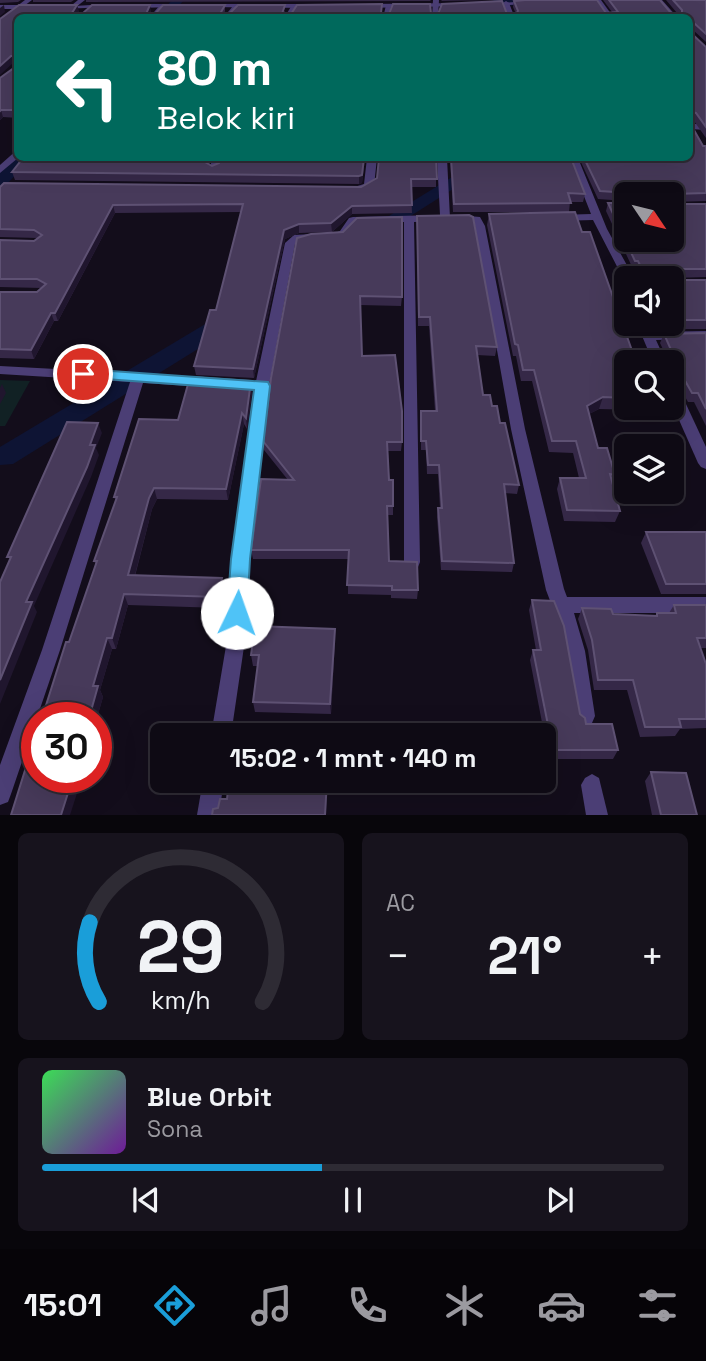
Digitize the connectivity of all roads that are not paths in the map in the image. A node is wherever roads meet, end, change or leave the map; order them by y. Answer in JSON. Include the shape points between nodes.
{"nodes":[{"id":1,"x":29,"y":0,"type":"edge"},
{"id":2,"x":82,"y":0,"type":"edge"},
{"id":3,"x":659,"y":0,"type":"edge"},
{"id":4,"x":545,"y":2,"type":"edge"},
{"id":5,"x":436,"y":3,"type":"edge"},
{"id":6,"x":502,"y":4,"type":"junction"},
{"id":7,"x":158,"y":5,"type":"edge"},
{"id":8,"x":74,"y":6,"type":"junction"},
{"id":9,"x":92,"y":6,"type":"junction"},
{"id":10,"x":116,"y":6,"type":"edge"},
{"id":11,"x":128,"y":6,"type":"edge"},
{"id":12,"x":235,"y":6,"type":"junction"},
{"id":13,"x":294,"y":6,"type":"junction"},
{"id":14,"x":320,"y":6,"type":"edge"},
{"id":15,"x":360,"y":6,"type":"edge"},
{"id":16,"x":388,"y":6,"type":"junction"},
{"id":17,"x":0,"y":7,"type":"edge"},
{"id":18,"x":20,"y":7,"type":"junction"},
{"id":19,"x":83,"y":14,"type":"edge"},
{"id":20,"x":229,"y":14,"type":"edge"},
{"id":21,"x":289,"y":14,"type":"edge"},
{"id":22,"x":387,"y":14,"type":"edge"},
{"id":23,"x":509,"y":14,"type":"edge"},
{"id":24,"x":671,"y":14,"type":"edge"},
{"id":25,"x":0,"y":22,"type":"edge"},
{"id":26,"x":693,"y":130,"type":"edge"},
{"id":27,"x":699,"y":139,"type":"edge"},
{"id":28,"x":14,"y":156,"type":"edge"},
{"id":29,"x":217,"y":161,"type":"edge"},
{"id":30,"x":372,"y":161,"type":"edge"},
{"id":31,"x":442,"y":161,"type":"edge"},
{"id":32,"x":575,"y":161,"type":"edge"},
{"id":33,"x":214,"y":169,"type":"edge"},
{"id":34,"x":0,"y":170,"type":"edge"},
{"id":35,"x":338,"y":190,"type":"edge"},
{"id":36,"x":598,"y":217,"type":"junction"},
{"id":37,"x":445,"y":218,"type":"junction"},
{"id":38,"x":544,"y":218,"type":"edge"},
{"id":39,"x":409,"y":220,"type":"junction"},
{"id":40,"x":622,"y":266,"type":"edge"},
{"id":41,"x":684,"y":333,"type":"edge"},
{"id":42,"x":706,"y":335,"type":"edge"},
{"id":43,"x":0,"y":369,"type":"edge"},
{"id":44,"x":138,"y":377,"type":"junction"},
{"id":45,"x":221,"y":383,"type":"edge"},
{"id":46,"x":684,"y":415,"type":"edge"},
{"id":47,"x":706,"y":463,"type":"edge"},
{"id":48,"x":412,"y":562,"type":"edge"},
{"id":49,"x":563,"y":604,"type":"junction"},
{"id":50,"x":706,"y":605,"type":"edge"},
{"id":51,"x":585,"y":716,"type":"edge"},
{"id":52,"x":223,"y":723,"type":"edge"},
{"id":53,"x":592,"y":785,"type":"dead end"},
{"id":54,"x":212,"y":793,"type":"edge"},
{"id":55,"x":0,"y":794,"type":"edge"},
{"id":56,"x":208,"y":815,"type":"edge"},
{"id":57,"x":597,"y":815,"type":"edge"}],
"edges":[{"from":1,"to":18,"type":"street"},
{"from":2,"to":8,"type":"street"},
{"from":3,"to":24,"type":"street"},
{"from":4,"to":6,"type":"street"},
{"from":5,"to":6,"type":"street"},
{"from":5,"to":16,"type":"street"},
{"from":6,"to":23,"type":"street"},
{"from":7,"to":11,"type":"street"},
{"from":7,"to":12,"type":"street"},
{"from":8,"to":9,"type":"street"},
{"from":8,"to":18,"type":"street"},
{"from":9,"to":10,"type":"street"},
{"from":9,"to":19,"type":"street"},
{"from":12,"to":13,"type":"street"},
{"from":12,"to":20,"type":"street"},
{"from":13,"to":14,"type":"street"},
{"from":13,"to":21,"type":"street"},
{"from":15,"to":16,"type":"street"},
{"from":16,"to":22,"type":"street"},
{"from":17,"to":18,"type":"street"},
{"from":18,"to":25,"type":"street"},
{"from":26,"to":27,"type":"street"},
{"from":28,"to":34,"type":"street"},
{"from":29,"to":33,"type":"street"},
{"from":30,"to":35,"type":"street","via":[[368,188]]},
{"from":31,"to":37,"type":"street"},
{"from":32,"to":36,"type":"street","via":[[599,205]]},
{"from":36,"to":38,"type":"street"},
{"from":36,"to":40,"type":"street"},
{"from":37,"to":39,"type":"street"},
{"from":37,"to":49,"type":"street","via":[[483,219],[480,226],[518,429],[555,590]]},
{"from":39,"to":48,"type":"street"},
{"from":39,"to":52,"type":"street","via":[[353,220],[339,235],[293,240],[255,385],[236,640]]},
{"from":41,"to":42,"type":"street"},
{"from":43,"to":44,"type":"street"},
{"from":44,"to":45,"type":"street"},
{"from":44,"to":55,"type":"street"},
{"from":46,"to":47,"type":"street"},
{"from":49,"to":50,"type":"street"},
{"from":49,"to":51,"type":"street"},
{"from":53,"to":57,"type":"street"},
{"from":54,"to":56,"type":"street"}]}
